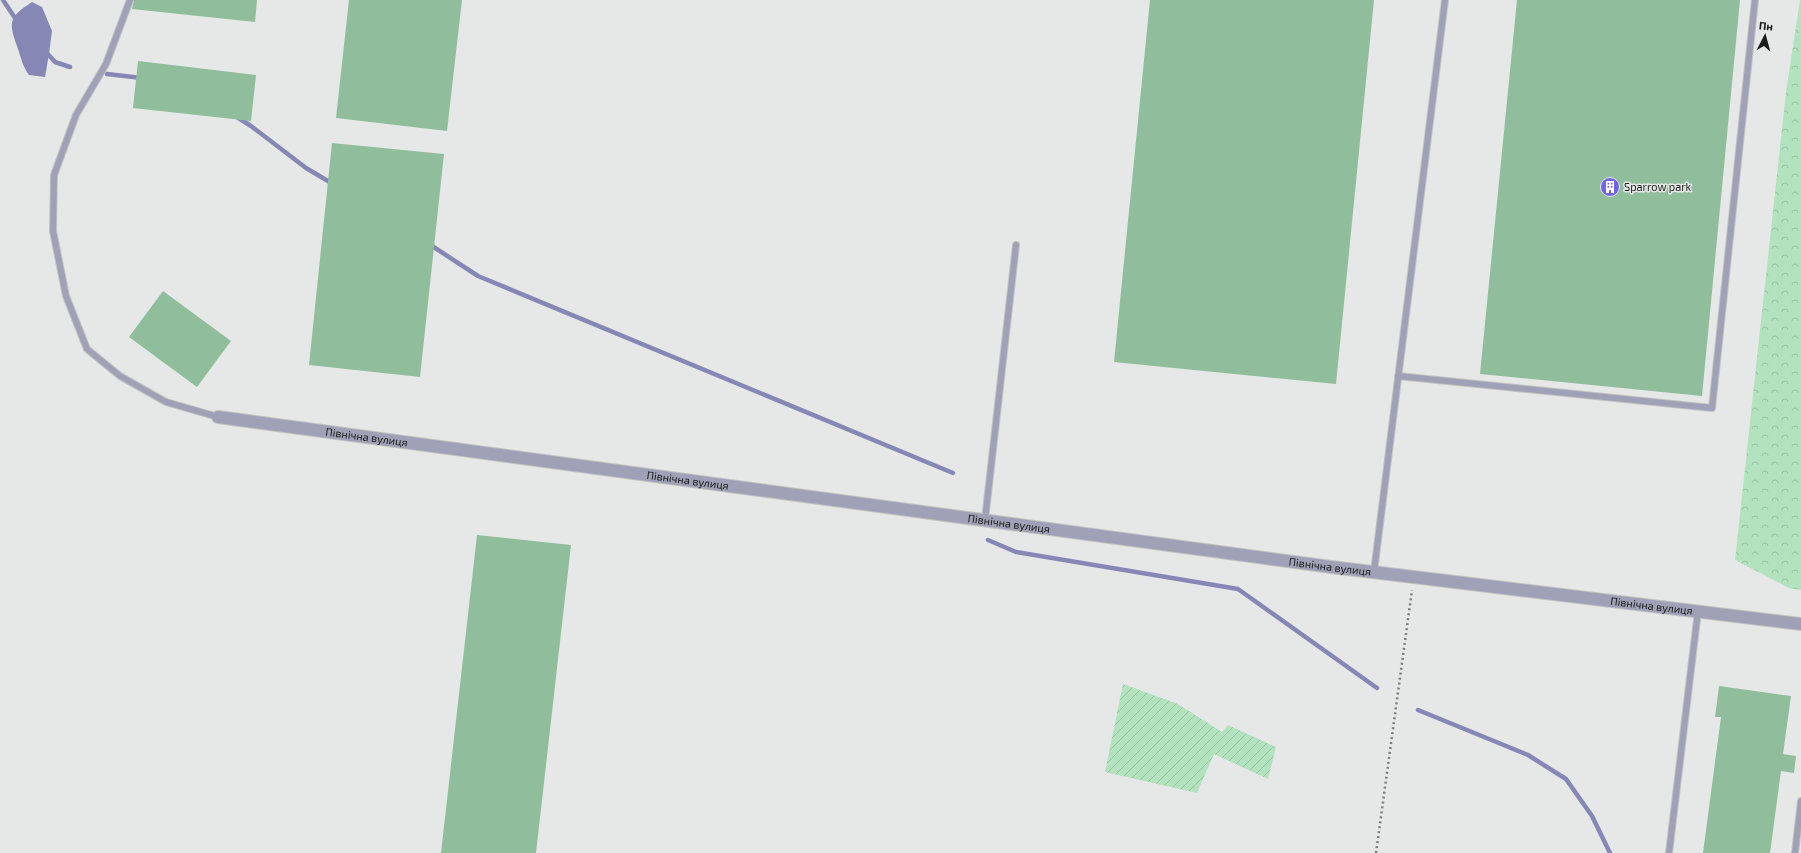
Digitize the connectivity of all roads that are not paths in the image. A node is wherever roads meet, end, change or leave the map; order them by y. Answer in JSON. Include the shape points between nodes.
{"nodes":[{"id":1,"x":130,"y":0,"type":"edge"},
{"id":2,"x":1445,"y":0,"type":"edge"},
{"id":3,"x":1755,"y":0,"type":"edge"},
{"id":4,"x":1016,"y":245,"type":"dead end"},
{"id":5,"x":1398,"y":376,"type":"junction"},
{"id":6,"x":218,"y":417,"type":"joint"},
{"id":7,"x":985,"y":520,"type":"junction"},
{"id":8,"x":1374,"y":572,"type":"junction"},
{"id":9,"x":1698,"y":611,"type":"junction"},
{"id":10,"x":1801,"y":624,"type":"edge"},
{"id":11,"x":1801,"y":801,"type":"edge"},
{"id":12,"x":1669,"y":853,"type":"edge"},
{"id":13,"x":1795,"y":853,"type":"edge"}],
"edges":[{"from":1,"to":6,"type":"lane","via":[[106,64],[76,115],[54,175],[53,231],[66,296],[87,349],[120,376],[166,402]]},
{"from":2,"to":5,"type":"lane"},
{"from":3,"to":5,"type":"lane","via":[[1712,408]]},
{"from":4,"to":7,"type":"lane"},
{"from":5,"to":8,"type":"lane"},
{"from":6,"to":7,"type":"street","name":"Північна вулиця"},
{"from":7,"to":8,"type":"street","name":"Північна вулиця"},
{"from":8,"to":9,"type":"street","name":"Північна вулиця"},
{"from":9,"to":10,"type":"street","name":"Північна вулиця"},
{"from":9,"to":12,"type":"lane"},
{"from":11,"to":13,"type":"lane"}]}
